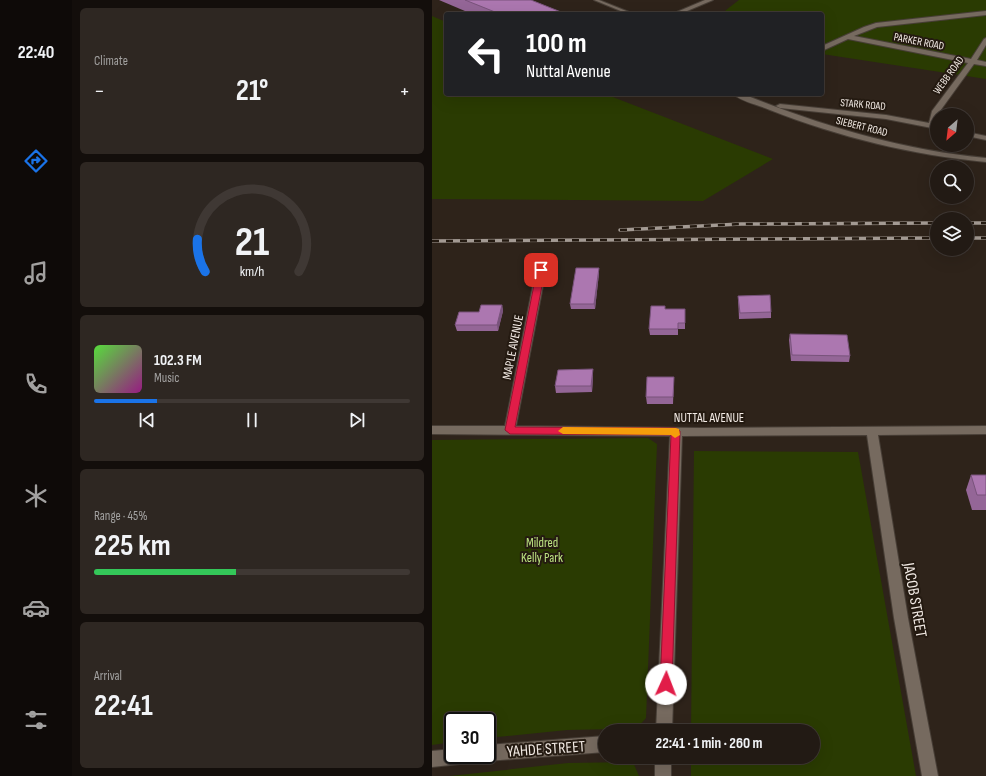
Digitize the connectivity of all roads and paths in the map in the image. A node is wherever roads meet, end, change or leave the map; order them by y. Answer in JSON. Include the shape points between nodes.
{"nodes":[{"id":1,"x":596,"y":0,"type":"edge"},
{"id":2,"x":710,"y":0,"type":"edge"},
{"id":3,"x":627,"y":12,"type":"edge"},
{"id":4,"x":679,"y":12,"type":"edge"},
{"id":5,"x":986,"y":13,"type":"edge"},
{"id":6,"x":848,"y":37,"type":"junction"},
{"id":7,"x":986,"y":40,"type":"edge"},
{"id":8,"x":824,"y":48,"type":"edge"},
{"id":9,"x":972,"y":62,"type":"junction"},
{"id":10,"x":986,"y":64,"type":"edge"},
{"id":11,"x":742,"y":96,"type":"edge"},
{"id":12,"x":763,"y":104,"type":"junction"},
{"id":13,"x":938,"y":108,"type":"edge"},
{"id":14,"x":930,"y":125,"type":"edge"},
{"id":15,"x":974,"y":135,"type":"edge"},
{"id":16,"x":986,"y":138,"type":"edge"},
{"id":17,"x":986,"y":160,"type":"edge"},
{"id":18,"x":541,"y":270,"type":"dead end"},
{"id":19,"x":432,"y":430,"type":"edge"},
{"id":20,"x":510,"y":430,"type":"junction"},
{"id":21,"x":872,"y":430,"type":"junction"},
{"id":22,"x":986,"y":430,"type":"edge"},
{"id":23,"x":676,"y":431,"type":"junction"},
{"id":24,"x":664,"y":724,"type":"edge"},
{"id":25,"x":598,"y":745,"type":"edge"},
{"id":26,"x":496,"y":752,"type":"edge"},
{"id":27,"x":444,"y":758,"type":"edge"},
{"id":28,"x":432,"y":759,"type":"edge"},
{"id":29,"x":663,"y":764,"type":"edge"},
{"id":30,"x":662,"y":776,"type":"edge"},
{"id":31,"x":930,"y":776,"type":"edge"}],
"edges":[{"from":1,"to":3,"type":"lane"},
{"from":2,"to":4,"type":"street"},
{"from":5,"to":6,"type":"street","via":[[876,25]]},
{"from":6,"to":8,"type":"street"},
{"from":6,"to":9,"type":"street","name":"PARKER ROAD"},
{"from":7,"to":9,"type":"street","name":"WEBB ROAD"},
{"from":9,"to":10,"type":"street","name":"PARKER ROAD"},
{"from":9,"to":13,"type":"street","name":"WEBB ROAD"},
{"from":11,"to":12,"type":"street","name":"SIEBERT ROAD"},
{"from":12,"to":14,"type":"street","name":"STARK ROAD","via":[[886,117]]},
{"from":12,"to":17,"type":"street","name":"SIEBERT ROAD","via":[[862,138],[901,147]]},
{"from":15,"to":16,"type":"street"},
{"from":18,"to":20,"type":"street","name":"MAPLE AVENUE"},
{"from":19,"to":20,"type":"street","name":"NUTTAL AVENUE"},
{"from":20,"to":23,"type":"street","name":"NUTTAL AVENUE"},
{"from":21,"to":22,"type":"street","name":"NUTTAL AVENUE"},
{"from":21,"to":23,"type":"street","name":"NUTTAL AVENUE"},
{"from":21,"to":31,"type":"street","name":"JACOB STREET","via":[[901,618]]},
{"from":23,"to":24,"type":"street"},
{"from":25,"to":26,"type":"street","name":"YAHDE STREET"},
{"from":27,"to":28,"type":"street"},
{"from":29,"to":30,"type":"street"}]}
